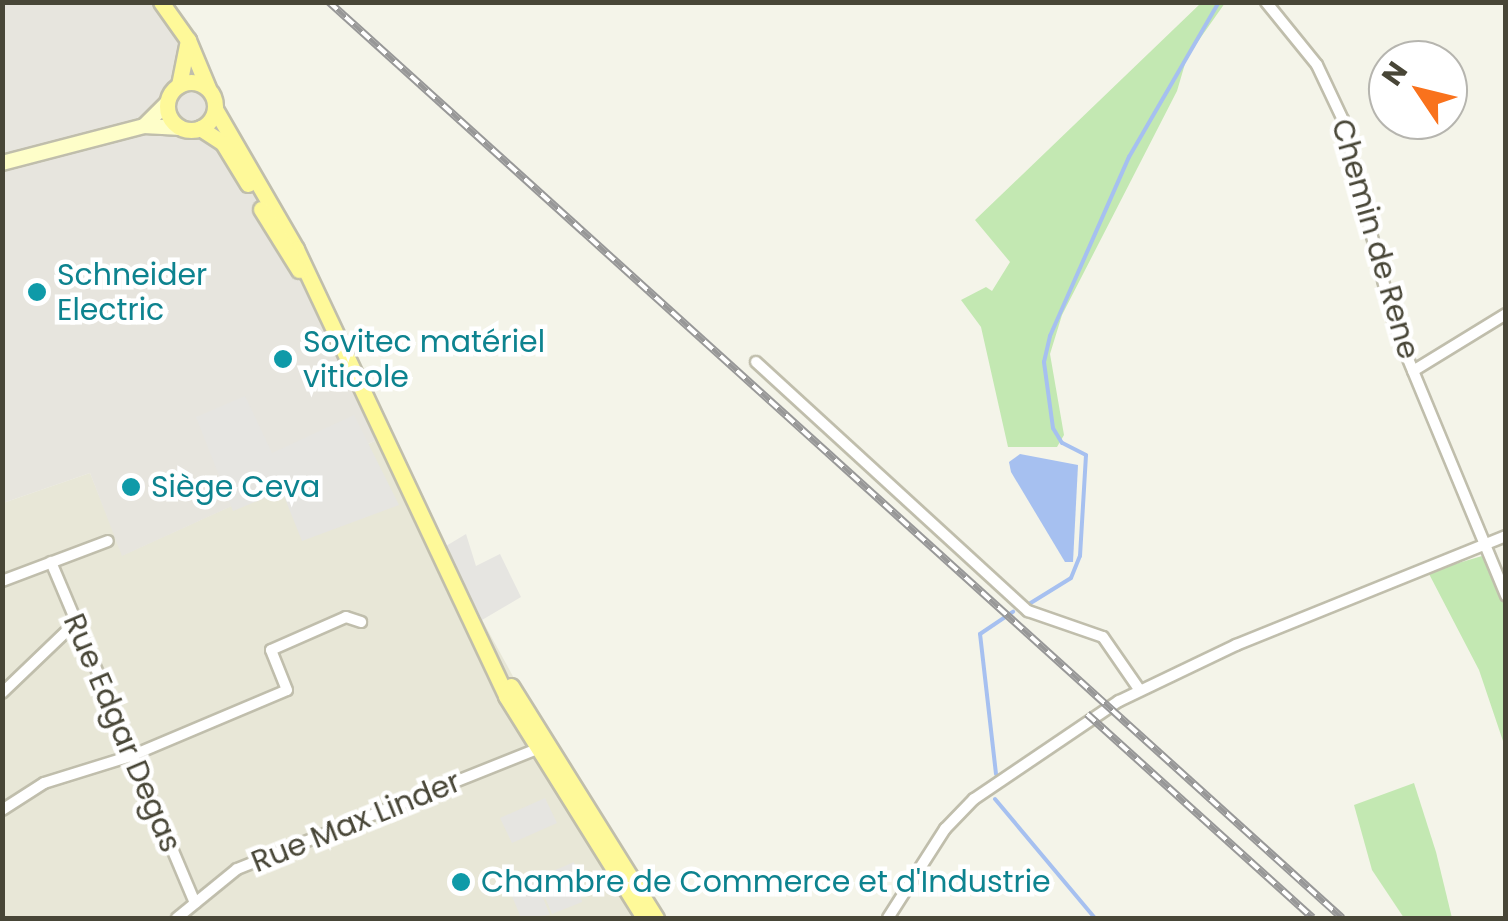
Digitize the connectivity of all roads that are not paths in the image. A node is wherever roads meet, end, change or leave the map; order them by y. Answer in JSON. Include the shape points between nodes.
{"nodes":[{"id":1,"x":162,"y":2,"type":"edge"},
{"id":2,"x":1266,"y":2,"type":"edge"},
{"id":3,"x":188,"y":40,"type":"junction"},
{"id":4,"x":179,"y":84,"type":"junction"},
{"id":5,"x":208,"y":88,"type":"junction"},
{"id":6,"x":167,"y":103,"type":"junction"},
{"id":7,"x":216,"y":109,"type":"junction"},
{"id":8,"x":144,"y":126,"type":"junction"},
{"id":9,"x":181,"y":128,"type":"junction"},
{"id":10,"x":200,"y":128,"type":"junction"},
{"id":11,"x":2,"y":163,"type":"edge"},
{"id":12,"x":308,"y":281,"type":"junction"},
{"id":13,"x":1506,"y":314,"type":"edge"},
{"id":14,"x":756,"y":362,"type":"dead end"},
{"id":15,"x":1413,"y":371,"type":"junction"},
{"id":16,"x":1506,"y":536,"type":"edge"},
{"id":17,"x":108,"y":541,"type":"dead end"},
{"id":18,"x":1483,"y":544,"type":"junction"},
{"id":19,"x":52,"y":562,"type":"junction"},
{"id":20,"x":2,"y":581,"type":"edge"},
{"id":21,"x":1506,"y":596,"type":"edge"},
{"id":22,"x":75,"y":622,"type":"junction"},
{"id":23,"x":360,"y":622,"type":"dead end"},
{"id":24,"x":1138,"y":689,"type":"junction"},
{"id":25,"x":2,"y":693,"type":"edge"},
{"id":26,"x":541,"y":748,"type":"junction"},
{"id":27,"x":132,"y":756,"type":"junction"},
{"id":28,"x":2,"y":810,"type":"edge"},
{"id":29,"x":195,"y":902,"type":"junction"},
{"id":30,"x":177,"y":918,"type":"edge"},
{"id":31,"x":644,"y":918,"type":"edge"},
{"id":32,"x":656,"y":918,"type":"edge"},
{"id":33,"x":888,"y":918,"type":"edge"}],
"edges":[{"from":1,"to":3,"type":"main road"},
{"from":2,"to":15,"type":"street","name":"Chemin de Rene","via":[[1317,64],[1343,120],[1370,245]]},
{"from":3,"to":4,"type":"main road"},
{"from":3,"to":5,"type":"main road"},
{"from":4,"to":5,"type":"main road"},
{"from":4,"to":6,"type":"main road"},
{"from":5,"to":7,"type":"main road"},
{"from":6,"to":8,"type":"main road"},
{"from":6,"to":9,"type":"main road"},
{"from":7,"to":10,"type":"main road"},
{"from":7,"to":12,"type":"main road"},
{"from":8,"to":9,"type":"main road"},
{"from":8,"to":11,"type":"main road"},
{"from":9,"to":10,"type":"main road"},
{"from":10,"to":12,"type":"main road","via":[[223,142]]},
{"from":12,"to":26,"type":"main road","via":[[484,645]]},
{"from":13,"to":15,"type":"street"},
{"from":14,"to":24,"type":"street","via":[[1028,611],[1103,637]]},
{"from":15,"to":18,"type":"street","name":"Chemin de Rene"},
{"from":16,"to":18,"type":"street"},
{"from":17,"to":19,"type":"street"},
{"from":18,"to":21,"type":"street","name":"Chemin de Rene"},
{"from":18,"to":24,"type":"street"},
{"from":19,"to":20,"type":"street"},
{"from":19,"to":22,"type":"street","name":"Rue Edgar Degas"},
{"from":22,"to":25,"type":"street"},
{"from":22,"to":27,"type":"street","name":"Rue Edgar Degas"},
{"from":23,"to":27,"type":"street","via":[[346,617],[270,650],[287,690]]},
{"from":24,"to":33,"type":"street","via":[[974,800],[945,829]]},
{"from":26,"to":29,"type":"street","name":"Rue Max Linder","via":[[237,869]]},
{"from":26,"to":31,"type":"main road"},
{"from":26,"to":32,"type":"main road"},
{"from":27,"to":28,"type":"street","via":[[44,783]]},
{"from":27,"to":29,"type":"street","name":"Rue Edgar Degas"},
{"from":29,"to":30,"type":"street","name":"Rue Max Linder"}]}
